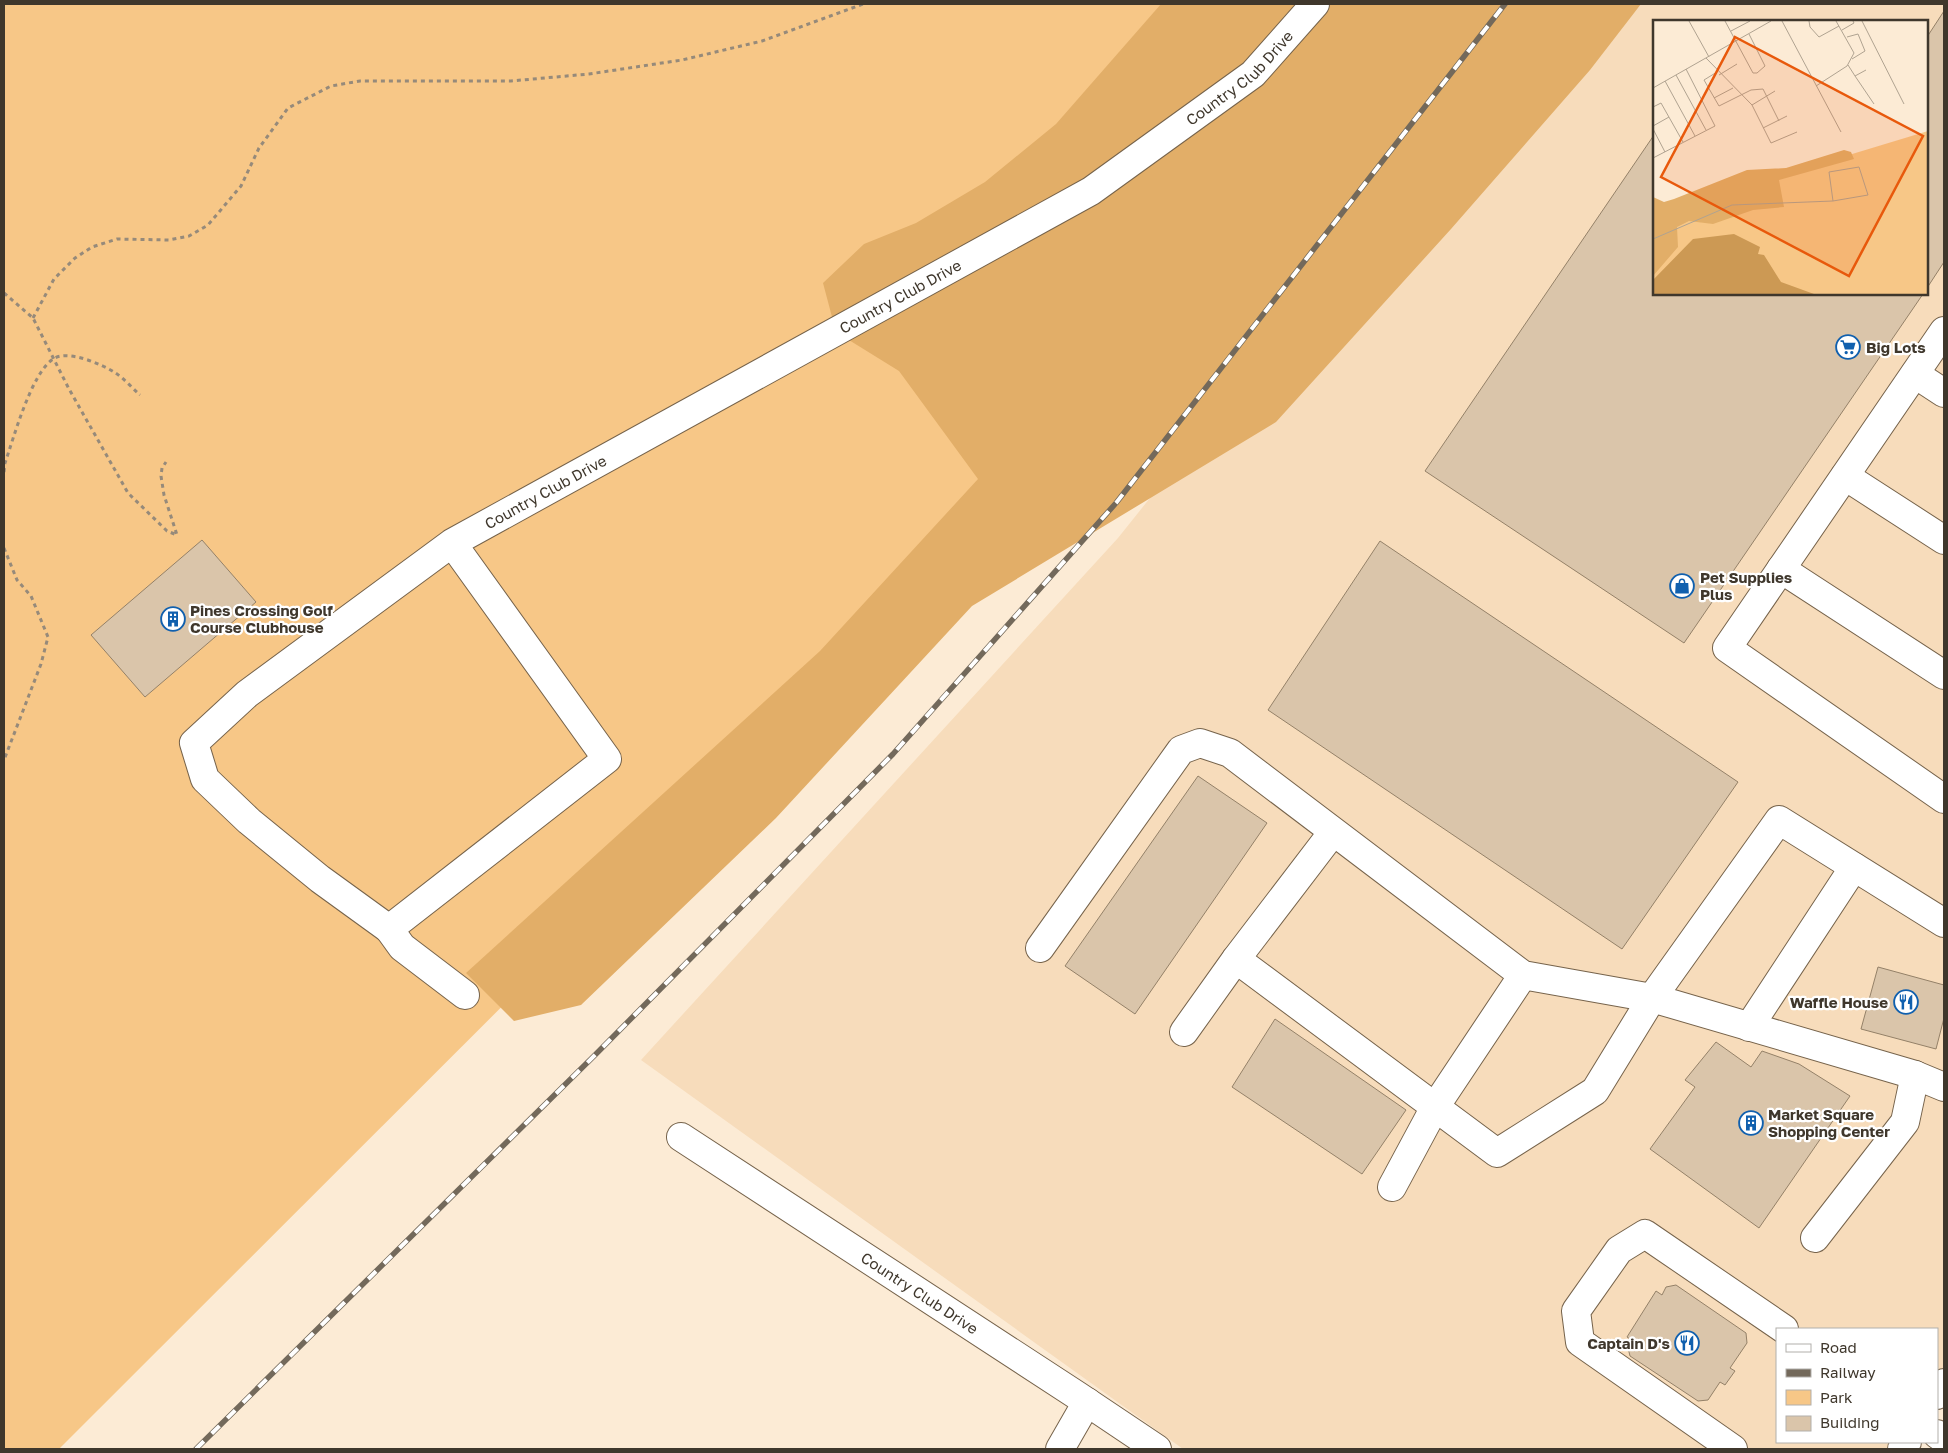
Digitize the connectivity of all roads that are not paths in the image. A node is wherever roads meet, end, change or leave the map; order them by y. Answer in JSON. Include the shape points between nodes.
{"nodes":[{"id":1,"x":1315,"y":4,"type":"edge"},
{"id":2,"x":1944,"y":331,"type":"edge"},
{"id":3,"x":1915,"y":374,"type":"junction"},
{"id":4,"x":1944,"y":393,"type":"edge"},
{"id":5,"x":1845,"y":476,"type":"junction"},
{"id":6,"x":1944,"y":540,"type":"edge"},
{"id":7,"x":452,"y":543,"type":"junction"},
{"id":8,"x":1782,"y":569,"type":"junction"},
{"id":9,"x":1944,"y":675,"type":"edge"},
{"id":10,"x":1944,"y":799,"type":"edge"},
{"id":11,"x":1334,"y":832,"type":"junction"},
{"id":12,"x":1854,"y":866,"type":"junction"},
{"id":13,"x":1944,"y":923,"type":"edge"},
{"id":14,"x":389,"y":929,"type":"junction"},
{"id":15,"x":1040,"y":948,"type":"dead end"},
{"id":16,"x":1236,"y":959,"type":"junction"},
{"id":17,"x":1523,"y":975,"type":"junction"},
{"id":18,"x":465,"y":995,"type":"dead end"},
{"id":19,"x":1652,"y":998,"type":"junction"},
{"id":20,"x":1749,"y":1027,"type":"junction"},
{"id":21,"x":1184,"y":1032,"type":"dead end"},
{"id":22,"x":1915,"y":1075,"type":"junction"},
{"id":23,"x":1943,"y":1085,"type":"edge"},
{"id":24,"x":1435,"y":1107,"type":"junction"},
{"id":25,"x":681,"y":1137,"type":"dead end"},
{"id":26,"x":1392,"y":1187,"type":"dead end"},
{"id":27,"x":1815,"y":1238,"type":"dead end"},
{"id":28,"x":1783,"y":1328,"type":"edge"},
{"id":29,"x":1087,"y":1402,"type":"junction"},
{"id":30,"x":1060,"y":1449,"type":"edge"},
{"id":31,"x":1156,"y":1449,"type":"edge"},
{"id":32,"x":1733,"y":1449,"type":"edge"}],
"edges":[{"from":1,"to":7,"type":"street","name":"Country Club Drive","via":[[1253,74],[1092,191]]},
{"from":2,"to":3,"type":"street"},
{"from":3,"to":4,"type":"street"},
{"from":3,"to":5,"type":"street"},
{"from":5,"to":6,"type":"street"},
{"from":5,"to":8,"type":"street"},
{"from":7,"to":14,"type":"street","via":[[607,759]]},
{"from":7,"to":14,"type":"street","name":"Country Club Drive","via":[[247,694],[194,743],[205,779],[249,821],[320,879]]},
{"from":8,"to":9,"type":"street"},
{"from":8,"to":10,"type":"street","via":[[1727,648]]},
{"from":11,"to":15,"type":"street","via":[[1230,753],[1200,743],[1181,750]]},
{"from":11,"to":16,"type":"street"},
{"from":11,"to":17,"type":"street"},
{"from":12,"to":13,"type":"street"},
{"from":12,"to":19,"type":"street","via":[[1780,820]]},
{"from":12,"to":20,"type":"street"},
{"from":14,"to":18,"type":"street","via":[[402,947]]},
{"from":16,"to":21,"type":"street"},
{"from":16,"to":24,"type":"street"},
{"from":17,"to":19,"type":"street"},
{"from":17,"to":24,"type":"street"},
{"from":19,"to":20,"type":"street"},
{"from":19,"to":24,"type":"street","via":[[1595,1091],[1497,1153]]},
{"from":20,"to":22,"type":"street"},
{"from":22,"to":23,"type":"street"},
{"from":22,"to":27,"type":"street","via":[[1906,1122]]},
{"from":24,"to":26,"type":"street"},
{"from":25,"to":29,"type":"street","name":"Country Club Drive"},
{"from":28,"to":32,"type":"street","via":[[1645,1234],[1618,1250],[1576,1312],[1580,1342]]},
{"from":29,"to":30,"type":"street"},
{"from":29,"to":31,"type":"street","name":"Country Club Drive"}]}
